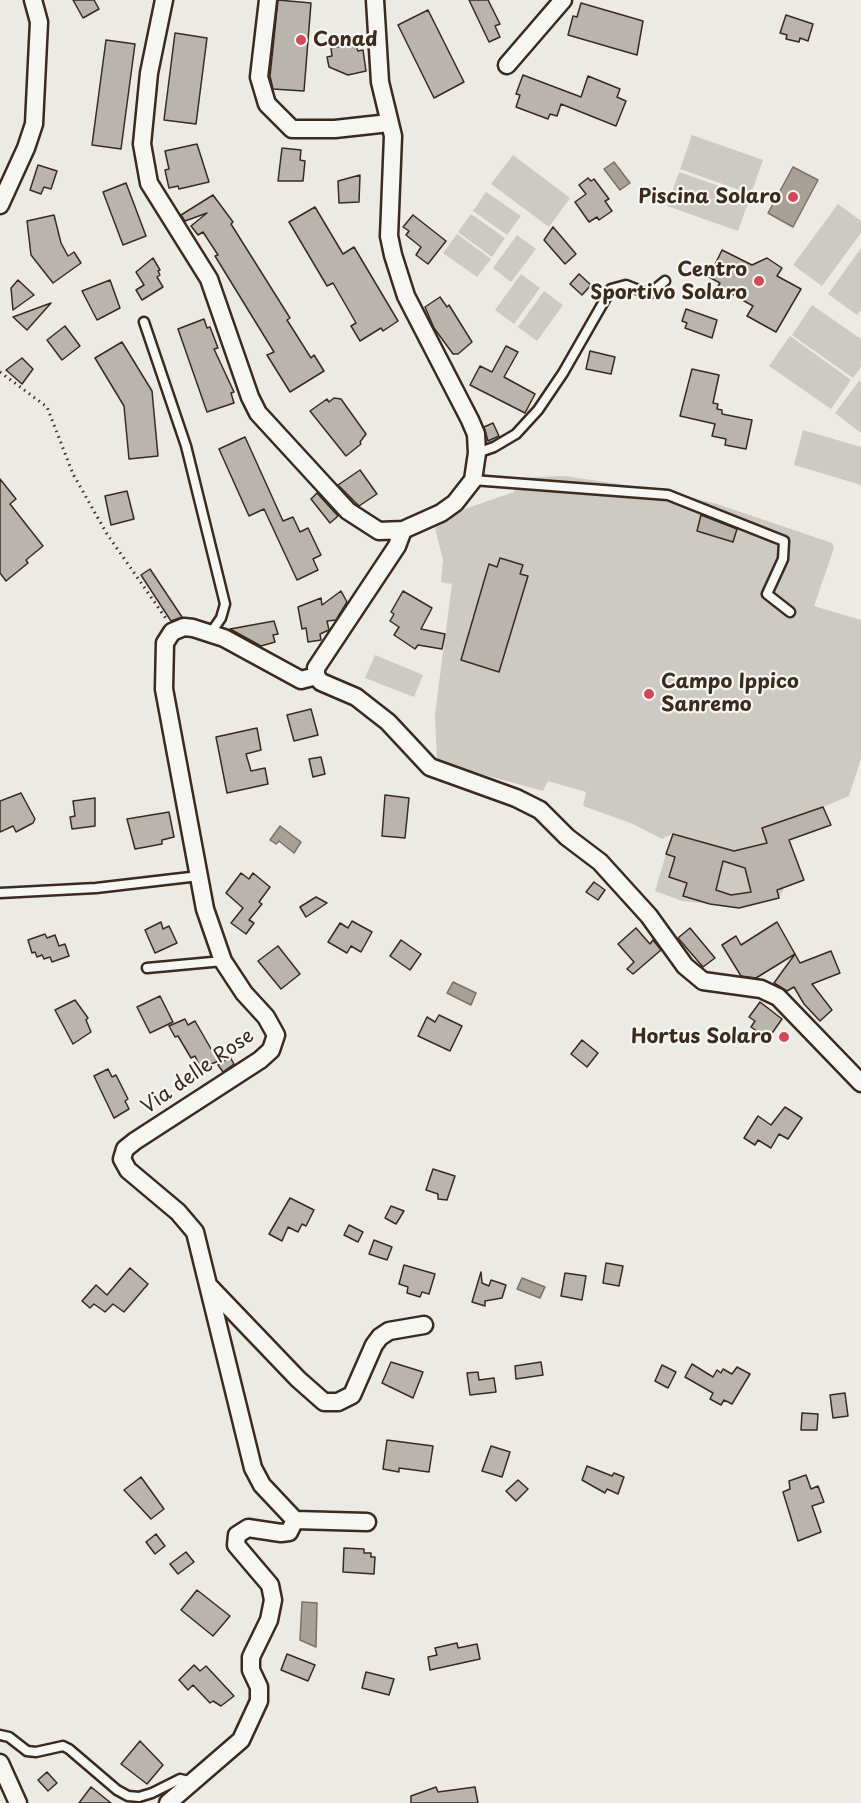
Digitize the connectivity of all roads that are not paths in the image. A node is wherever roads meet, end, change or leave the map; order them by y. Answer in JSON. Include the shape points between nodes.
{"nodes":[{"id":1,"x":33,"y":0,"type":"edge"},
{"id":2,"x":164,"y":0,"type":"edge"},
{"id":3,"x":267,"y":0,"type":"edge"},
{"id":4,"x":375,"y":0,"type":"edge"},
{"id":5,"x":563,"y":0,"type":"edge"},
{"id":6,"x":507,"y":65,"type":"dead end"},
{"id":7,"x":389,"y":123,"type":"junction"},
{"id":8,"x":0,"y":205,"type":"edge"},
{"id":9,"x":665,"y":281,"type":"dead end"},
{"id":10,"x":144,"y":322,"type":"dead end"},
{"id":11,"x":477,"y":453,"type":"junction"},
{"id":12,"x":473,"y":480,"type":"junction"},
{"id":13,"x":403,"y":530,"type":"junction"},
{"id":14,"x":790,"y":612,"type":"dead end"},
{"id":15,"x":210,"y":634,"type":"junction"},
{"id":16,"x":316,"y":676,"type":"junction"},
{"id":17,"x":199,"y":876,"type":"junction"},
{"id":18,"x":0,"y":893,"type":"edge"},
{"id":19,"x":223,"y":962,"type":"junction"},
{"id":20,"x":147,"y":968,"type":"dead end"},
{"id":21,"x":861,"y":1083,"type":"edge"},
{"id":22,"x":206,"y":1284,"type":"junction"},
{"id":23,"x":424,"y":1325,"type":"dead end"},
{"id":24,"x":295,"y":1520,"type":"junction"},
{"id":25,"x":367,"y":1522,"type":"dead end"},
{"id":26,"x":0,"y":1736,"type":"edge"},
{"id":27,"x":0,"y":1763,"type":"edge"},
{"id":28,"x":194,"y":1782,"type":"junction"},
{"id":29,"x":18,"y":1803,"type":"edge"},
{"id":30,"x":168,"y":1803,"type":"edge"}],
"edges":[{"from":1,"to":8,"type":"street","via":[[39,22],[33,124]]},
{"from":2,"to":13,"type":"street","via":[[149,73],[142,144],[143,163],[155,196],[209,279],[258,413],[359,520],[379,531]]},
{"from":3,"to":7,"type":"street","via":[[259,77],[267,104],[292,129]]},
{"from":4,"to":7,"type":"street","via":[[380,82]]},
{"from":5,"to":6,"type":"street"},
{"from":7,"to":11,"type":"street","via":[[393,136],[389,236],[393,255],[406,296],[473,427]]},
{"from":9,"to":11,"type":"lane","via":[[649,294],[626,285],[611,289],[538,410],[516,434]]},
{"from":10,"to":15,"type":"lane","via":[[186,446],[225,604]]},
{"from":11,"to":12,"type":"street"},
{"from":12,"to":13,"type":"street","via":[[455,503]]},
{"from":12,"to":14,"type":"lane","via":[[668,495],[784,541],[783,560],[767,594]]},
{"from":13,"to":16,"type":"street","via":[[397,546],[321,659]]},
{"from":15,"to":16,"type":"street","via":[[301,680]]},
{"from":15,"to":17,"type":"street","name":"Via delle Rose","via":[[184,627],[172,632],[165,643],[164,689]]},
{"from":16,"to":21,"type":"street","via":[[388,722],[430,768],[540,810],[600,862],[649,916],[685,966],[703,981],[761,989],[778,997]]},
{"from":17,"to":18,"type":"lane","via":[[96,888]]},
{"from":17,"to":19,"type":"street","name":"Via delle Rose","via":[[205,909]]},
{"from":19,"to":20,"type":"lane"},
{"from":19,"to":22,"type":"street","name":"Via delle Rose","via":[[273,1027],[276,1035],[271,1050],[130,1145],[122,1159],[128,1170],[178,1212],[195,1232]]},
{"from":22,"to":23,"type":"street","via":[[324,1402],[338,1402],[352,1395],[380,1337],[389,1331]]},
{"from":22,"to":24,"type":"street","name":"Via delle Rose","via":[[253,1468],[262,1485]]},
{"from":24,"to":25,"type":"street"},
{"from":24,"to":28,"type":"street","via":[[289,1532],[248,1528],[237,1535],[236,1545],[270,1585],[273,1600],[269,1620],[251,1657],[250,1670],[259,1687],[259,1701],[242,1740]]},
{"from":26,"to":28,"type":"lane","via":[[9,1737],[27,1751],[69,1749],[128,1796],[152,1793],[180,1779]]},
{"from":27,"to":29,"type":"street"},
{"from":28,"to":30,"type":"street"}]}
